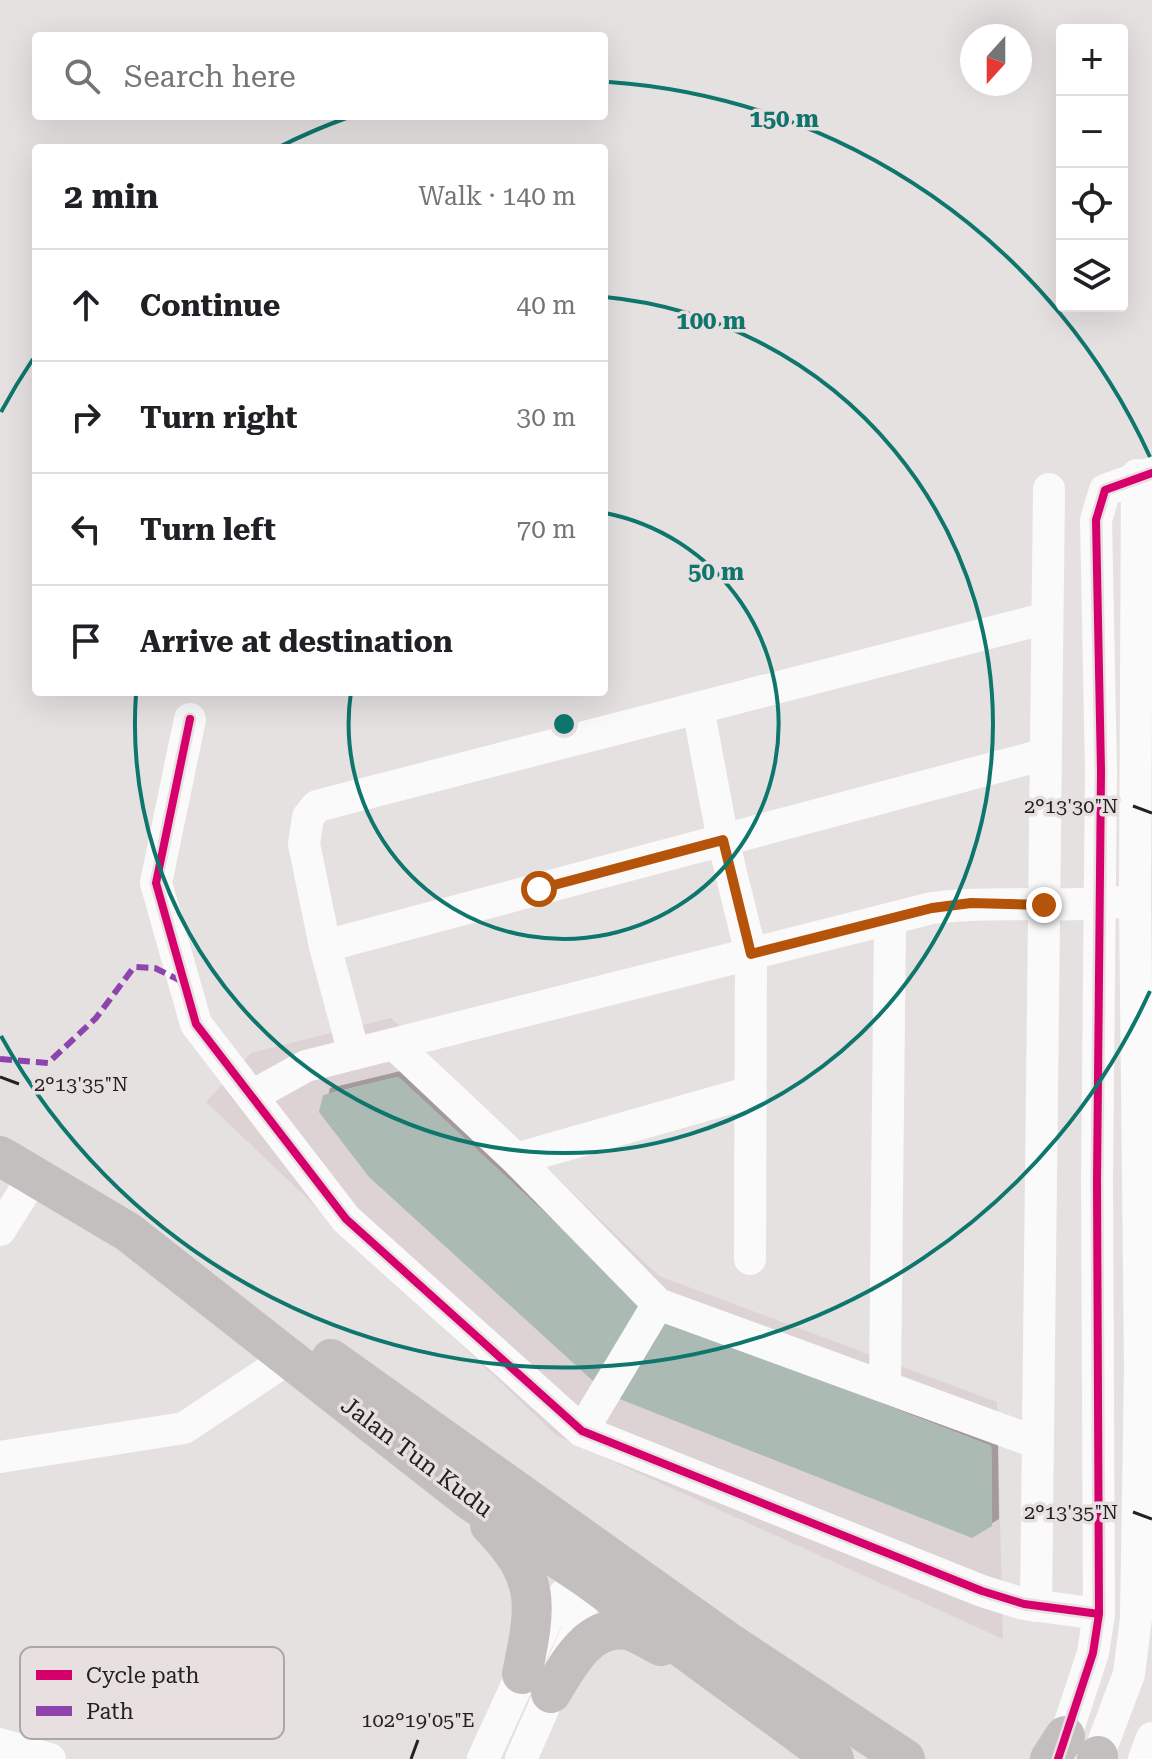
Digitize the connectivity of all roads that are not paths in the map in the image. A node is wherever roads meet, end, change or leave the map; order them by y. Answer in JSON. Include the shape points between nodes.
{"nodes":[{"id":1,"x":1145,"y":474,"type":"edge"},
{"id":2,"x":1049,"y":489,"type":"dead end"},
{"id":3,"x":1047,"y":618,"type":"junction"},
{"id":4,"x":698,"y":708,"type":"junction"},
{"id":5,"x":190,"y":719,"type":"dead end"},
{"id":6,"x":1046,"y":754,"type":"junction"},
{"id":7,"x":723,"y":840,"type":"junction"},
{"id":8,"x":1144,"y":901,"type":"edge"},
{"id":9,"x":1100,"y":902,"type":"junction"},
{"id":10,"x":1044,"y":905,"type":"junction"},
{"id":11,"x":890,"y":919,"type":"junction"},
{"id":12,"x":325,"y":946,"type":"junction"},
{"id":13,"x":751,"y":954,"type":"junction"},
{"id":14,"x":394,"y":1044,"type":"junction"},
{"id":15,"x":354,"y":1054,"type":"junction"},
{"id":16,"x":751,"y":1092,"type":"junction"},
{"id":17,"x":252,"y":1096,"type":"junction"},
{"id":18,"x":516,"y":1159,"type":"junction"},
{"id":19,"x":14,"y":1160,"type":"edge"},
{"id":20,"x":0,"y":1230,"type":"edge"},
{"id":21,"x":128,"y":1232,"type":"junction"},
{"id":22,"x":750,"y":1259,"type":"dead end"},
{"id":23,"x":658,"y":1304,"type":"junction"},
{"id":24,"x":289,"y":1358,"type":"junction"},
{"id":25,"x":885,"y":1387,"type":"junction"},
{"id":26,"x":582,"y":1431,"type":"junction"},
{"id":27,"x":1038,"y":1443,"type":"junction"},
{"id":28,"x":0,"y":1457,"type":"edge"},
{"id":29,"x":482,"y":1488,"type":"junction"},
{"id":30,"x":587,"y":1578,"type":"junction"},
{"id":31,"x":1036,"y":1606,"type":"junction"},
{"id":32,"x":1099,"y":1614,"type":"junction"},
{"id":33,"x":1142,"y":1650,"type":"edge"},
{"id":34,"x":715,"y":1652,"type":"junction"},
{"id":35,"x":536,"y":1683,"type":"junction"},
{"id":36,"x":1152,"y":1738,"type":"edge"},
{"id":37,"x":0,"y":1744,"type":"edge"},
{"id":38,"x":1058,"y":1751,"type":"edge"},
{"id":39,"x":1097,"y":1758,"type":"edge"},
{"id":40,"x":50,"y":1759,"type":"edge"},
{"id":41,"x":483,"y":1759,"type":"edge"},
{"id":42,"x":521,"y":1759,"type":"edge"},
{"id":43,"x":834,"y":1759,"type":"edge"},
{"id":44,"x":905,"y":1759,"type":"edge"},
{"id":45,"x":1144,"y":1759,"type":"edge"}],
"edges":[{"from":1,"to":8,"type":"street"},
{"from":1,"to":9,"type":"street","via":[[1105,490],[1096,520]]},
{"from":2,"to":3,"type":"street"},
{"from":3,"to":4,"type":"street"},
{"from":3,"to":6,"type":"street"},
{"from":4,"to":7,"type":"street"},
{"from":4,"to":12,"type":"street","via":[[317,806],[308,817],[304,844]]},
{"from":5,"to":17,"type":"street","via":[[156,883],[196,1024]]},
{"from":6,"to":7,"type":"street"},
{"from":6,"to":10,"type":"street"},
{"from":7,"to":12,"type":"street"},
{"from":7,"to":13,"type":"street"},
{"from":8,"to":9,"type":"street"},
{"from":8,"to":33,"type":"street"},
{"from":9,"to":10,"type":"street"},
{"from":9,"to":32,"type":"street"},
{"from":10,"to":11,"type":"street","via":[[971,903]]},
{"from":10,"to":27,"type":"street"},
{"from":11,"to":13,"type":"street"},
{"from":11,"to":25,"type":"street"},
{"from":12,"to":15,"type":"street"},
{"from":13,"to":14,"type":"street"},
{"from":13,"to":16,"type":"street"},
{"from":14,"to":15,"type":"street"},
{"from":14,"to":18,"type":"street"},
{"from":15,"to":17,"type":"street","via":[[306,1066]]},
{"from":16,"to":18,"type":"street"},
{"from":16,"to":22,"type":"street"},
{"from":17,"to":26,"type":"street","via":[[346,1219]]},
{"from":18,"to":23,"type":"street"},
{"from":19,"to":20,"type":"street"},
{"from":19,"to":21,"type":"main road","name":"Jalan Tun Kudu"},
{"from":21,"to":24,"type":"main road","name":"Jalan Tun Kudu"},
{"from":21,"to":29,"type":"main road","via":[[232,1291]]},
{"from":23,"to":25,"type":"street"},
{"from":23,"to":26,"type":"street"},
{"from":24,"to":28,"type":"street","via":[[184,1428]]},
{"from":24,"to":29,"type":"main road","name":"Jalan Tun Kudu"},
{"from":25,"to":27,"type":"street"},
{"from":26,"to":31,"type":"street","via":[[982,1591]]},
{"from":27,"to":31,"type":"street"},
{"from":29,"to":30,"type":"main road","via":[[562,1546]]},
{"from":29,"to":34,"type":"main road"},
{"from":29,"to":35,"type":"main road","via":[[532,1591]]},
{"from":30,"to":34,"type":"main road","via":[[619,1584]]},
{"from":30,"to":35,"type":"street","via":[[577,1632]]},
{"from":31,"to":32,"type":"street"},
{"from":32,"to":38,"type":"street","via":[[1093,1653]]},
{"from":33,"to":39,"type":"street"},
{"from":34,"to":35,"type":"main road","via":[[609,1630]]},
{"from":34,"to":43,"type":"main road"},
{"from":34,"to":44,"type":"main road"},
{"from":35,"to":41,"type":"street"},
{"from":35,"to":42,"type":"street"},
{"from":36,"to":45,"type":"street"},
{"from":37,"to":40,"type":"street"}]}
